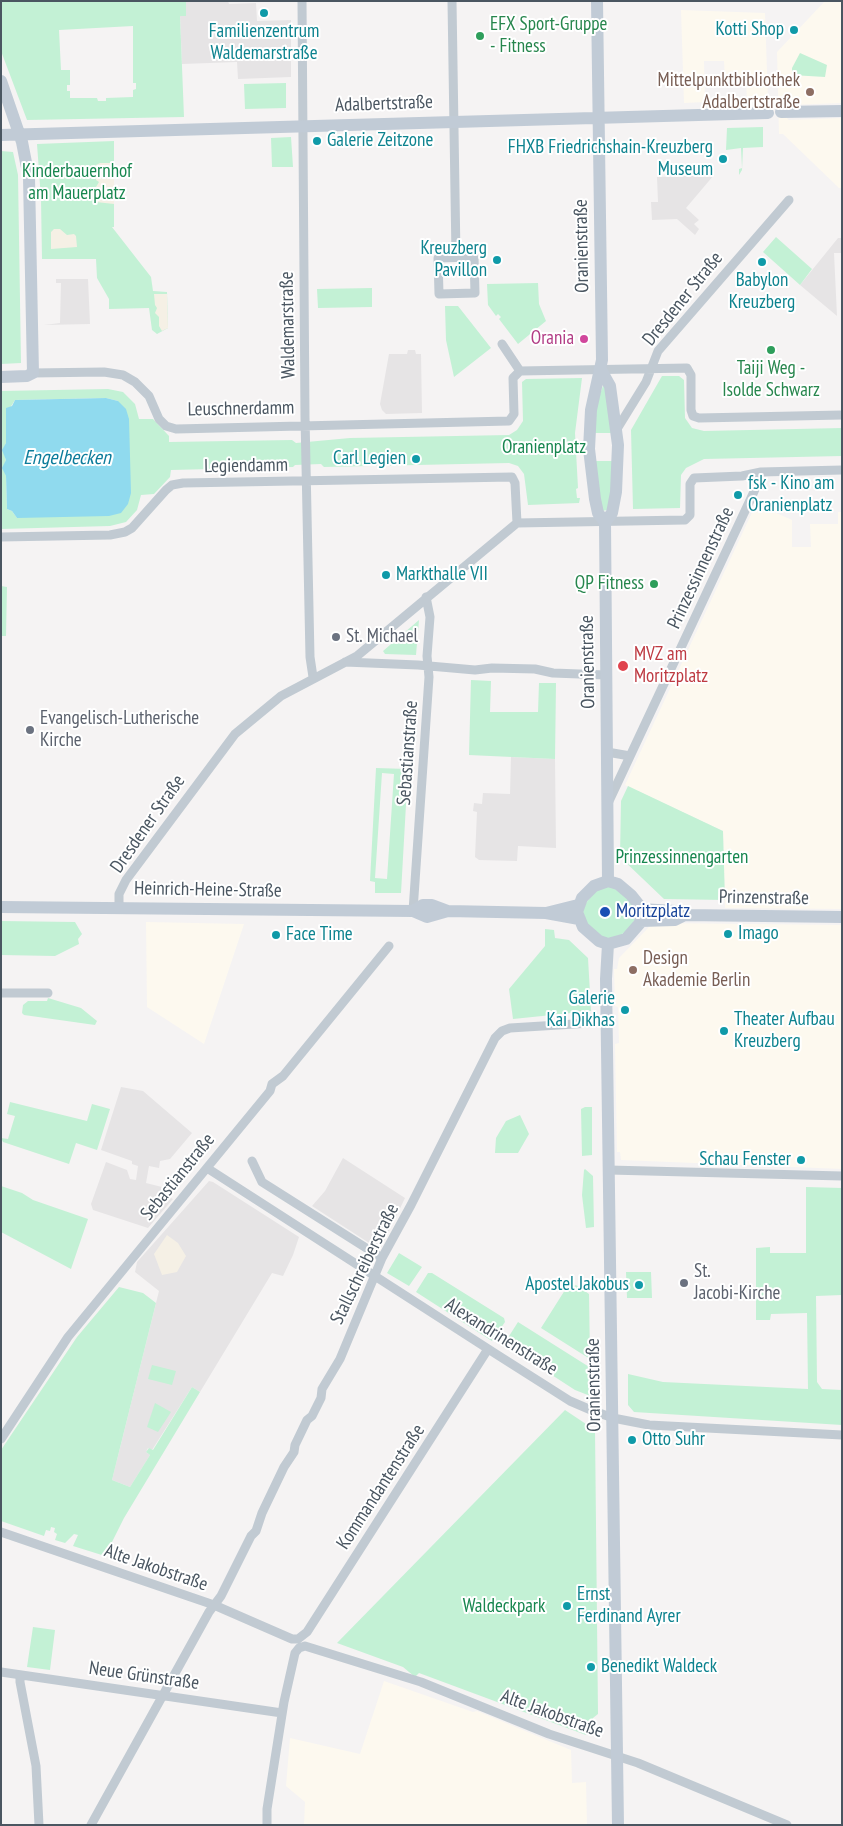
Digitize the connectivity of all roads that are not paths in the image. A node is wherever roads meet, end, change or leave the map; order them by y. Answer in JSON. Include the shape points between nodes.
{"nodes":[{"id":1,"x":302,"y":1,"type":"edge"},
{"id":2,"x":452,"y":1,"type":"edge"},
{"id":3,"x":597,"y":1,"type":"edge"},
{"id":4,"x":1,"y":81,"type":"edge"},
{"id":5,"x":842,"y":111,"type":"edge"},
{"id":6,"x":599,"y":117,"type":"junction"},
{"id":7,"x":452,"y":120,"type":"junction"},
{"id":8,"x":303,"y":125,"type":"junction"},
{"id":9,"x":1,"y":134,"type":"edge"},
{"id":10,"x":19,"y":134,"type":"junction"},
{"id":11,"x":789,"y":200,"type":"dead end"},
{"id":12,"x":456,"y":257,"type":"junction"},
{"id":13,"x":502,"y":344,"type":"dead end"},
{"id":14,"x":651,"y":369,"type":"junction"},
{"id":15,"x":601,"y":370,"type":"junction"},
{"id":16,"x":520,"y":371,"type":"junction"},
{"id":17,"x":33,"y":373,"type":"junction"},
{"id":18,"x":1,"y":377,"type":"edge"},
{"id":19,"x":842,"y":415,"type":"edge"},
{"id":20,"x":306,"y":427,"type":"junction"},
{"id":21,"x":617,"y":430,"type":"junction"},
{"id":22,"x":842,"y":470,"type":"edge"},
{"id":23,"x":756,"y":474,"type":"junction"},
{"id":24,"x":308,"y":481,"type":"junction"},
{"id":25,"x":605,"y":522,"type":"junction"},
{"id":26,"x":517,"y":523,"type":"junction"},
{"id":27,"x":1,"y":537,"type":"edge"},
{"id":28,"x":426,"y":597,"type":"junction"},
{"id":29,"x":345,"y":662,"type":"junction"},
{"id":30,"x":428,"y":667,"type":"junction"},
{"id":31,"x":606,"y":675,"type":"junction"},
{"id":32,"x":313,"y":677,"type":"junction"},
{"id":33,"x":607,"y":752,"type":"junction"},
{"id":34,"x":630,"y":756,"type":"junction"},
{"id":35,"x":608,"y":802,"type":"junction"},
{"id":36,"x":608,"y":881,"type":"junction"},
{"id":37,"x":578,"y":905,"type":"junction"},
{"id":38,"x":1,"y":907,"type":"edge"},
{"id":39,"x":118,"y":908,"type":"junction"},
{"id":40,"x":414,"y":911,"type":"junction"},
{"id":41,"x":546,"y":912,"type":"junction"},
{"id":42,"x":640,"y":915,"type":"junction"},
{"id":43,"x":842,"y":918,"type":"edge"},
{"id":44,"x":579,"y":919,"type":"junction"},
{"id":45,"x":608,"y":944,"type":"junction"},
{"id":46,"x":389,"y":946,"type":"dead end"},
{"id":47,"x":1,"y":993,"type":"edge"},
{"id":48,"x":48,"y":993,"type":"dead end"},
{"id":49,"x":607,"y":1022,"type":"junction"},
{"id":50,"x":252,"y":1161,"type":"dead end"},
{"id":51,"x":207,"y":1168,"type":"junction"},
{"id":52,"x":609,"y":1170,"type":"junction"},
{"id":53,"x":842,"y":1176,"type":"edge"},
{"id":54,"x":382,"y":1258,"type":"junction"},
{"id":55,"x":376,"y":1277,"type":"junction"},
{"id":56,"x":488,"y":1349,"type":"junction"},
{"id":57,"x":613,"y":1418,"type":"junction"},
{"id":58,"x":842,"y":1435,"type":"edge"},
{"id":59,"x":1,"y":1439,"type":"edge"},
{"id":60,"x":1,"y":1532,"type":"edge"},
{"id":61,"x":214,"y":1605,"type":"junction"},
{"id":62,"x":300,"y":1643,"type":"junction"},
{"id":63,"x":1,"y":1672,"type":"edge"},
{"id":64,"x":20,"y":1675,"type":"junction"},
{"id":65,"x":163,"y":1696,"type":"junction"},
{"id":66,"x":282,"y":1713,"type":"junction"},
{"id":67,"x":617,"y":1755,"type":"junction"},
{"id":68,"x":769,"y":1821,"type":"edge"},
{"id":69,"x":39,"y":1825,"type":"edge"},
{"id":70,"x":91,"y":1825,"type":"edge"},
{"id":71,"x":267,"y":1825,"type":"edge"},
{"id":72,"x":618,"y":1825,"type":"edge"},
{"id":73,"x":788,"y":1825,"type":"edge"}],
"edges":[{"from":1,"to":8,"type":"street","name":"Waldemarstraße"},
{"from":2,"to":7,"type":"street"},
{"from":3,"to":6,"type":"street","name":"Oranienstraße"},
{"from":4,"to":10,"type":"street"},
{"from":5,"to":6,"type":"street","name":"Adalbertstraße"},
{"from":6,"to":7,"type":"street","name":"Adalbertstraße"},
{"from":6,"to":15,"type":"street","name":"Oranienstraße"},
{"from":7,"to":8,"type":"street","name":"Adalbertstraße"},
{"from":7,"to":12,"type":"street"},
{"from":8,"to":10,"type":"street","name":"Adalbertstraße"},
{"from":8,"to":20,"type":"street","name":"Waldemarstraße"},
{"from":9,"to":10,"type":"street","name":"Adalbertstraße"},
{"from":10,"to":17,"type":"street","via":[[30,189]]},
{"from":11,"to":14,"type":"street","name":"Dresdener Straße","via":[[658,351]]},
{"from":12,"to":12,"type":"street","via":[[438,258],[439,294],[475,293],[474,257]]},
{"from":13,"to":16,"type":"street"},
{"from":14,"to":15,"type":"street"},
{"from":14,"to":19,"type":"street","via":[[689,369],[693,416],[699,418]]},
{"from":14,"to":21,"type":"street","name":"Dresdener Straße"},
{"from":15,"to":16,"type":"street"},
{"from":15,"to":21,"type":"street","name":"Oranienstraße","via":[[610,386]]},
{"from":15,"to":25,"type":"street","name":"Oranienstraße","via":[[591,410],[589,449],[595,500],[598,513]]},
{"from":16,"to":20,"type":"street","name":"Leuschnerdamm","via":[[514,378],[514,414],[509,421]]},
{"from":17,"to":18,"type":"street","name":"Leuschnerdamm"},
{"from":17,"to":20,"type":"street","name":"Leuschnerdamm","via":[[104,372],[123,375],[140,386],[159,419],[171,428]]},
{"from":20,"to":24,"type":"street","name":"Waldemarstraße"},
{"from":21,"to":25,"type":"street","name":"Oranienstraße","via":[[616,492],[612,513]]},
{"from":22,"to":23,"type":"street"},
{"from":23,"to":25,"type":"street","via":[[694,478],[690,484],[688,519]]},
{"from":23,"to":34,"type":"street","name":"Prinzessinnenstraße","via":[[756,487]]},
{"from":24,"to":26,"type":"street","name":"Legiendamm","via":[[512,477]]},
{"from":24,"to":27,"type":"street","name":"Legiendamm","via":[[176,484],[125,532]]},
{"from":24,"to":32,"type":"street","name":"Waldemarstraße"},
{"from":25,"to":26,"type":"street"},
{"from":25,"to":31,"type":"street","name":"Oranienstraße"},
{"from":26,"to":28,"type":"street","name":"Dresdener Straße"},
{"from":28,"to":29,"type":"street","name":"Dresdener Straße","via":[[357,656]]},
{"from":28,"to":30,"type":"street","name":"Sebastianstraße","via":[[430,618]]},
{"from":29,"to":30,"type":"street"},
{"from":29,"to":32,"type":"street","name":"Dresdener Straße"},
{"from":30,"to":31,"type":"street","via":[[535,669]]},
{"from":30,"to":40,"type":"street","name":"Sebastianstraße"},
{"from":31,"to":33,"type":"street","name":"Oranienstraße"},
{"from":32,"to":39,"type":"street","name":"Dresdener Straße","via":[[281,696],[228,741],[126,880],[119,894]]},
{"from":33,"to":34,"type":"street"},
{"from":33,"to":35,"type":"street","name":"Oranienstraße"},
{"from":34,"to":35,"type":"street","name":"Prinzessinnenstraße"},
{"from":35,"to":36,"type":"street","name":"Oranienstraße"},
{"from":36,"to":37,"type":"street","via":[[594,886]]},
{"from":36,"to":42,"type":"street","via":[[624,889],[639,905]]},
{"from":37,"to":41,"type":"street"},
{"from":37,"to":44,"type":"street"},
{"from":38,"to":39,"type":"street","name":"Heinrich-Heine-Straße"},
{"from":39,"to":40,"type":"street","name":"Heinrich-Heine-Straße"},
{"from":40,"to":41,"type":"street","via":[[424,905],[432,905],[448,911]]},
{"from":41,"to":44,"type":"street"},
{"from":42,"to":43,"type":"street","name":"Prinzenstraße","via":[[675,911],[685,916]]},
{"from":42,"to":45,"type":"street","via":[[626,939]]},
{"from":44,"to":45,"type":"street","via":[[592,936]]},
{"from":45,"to":49,"type":"street","name":"Oranienstraße"},
{"from":46,"to":51,"type":"street","name":"Sebastianstraße","via":[[290,1068],[272,1084],[270,1091]]},
{"from":47,"to":48,"type":"street"},
{"from":49,"to":52,"type":"street","name":"Oranienstraße"},
{"from":49,"to":54,"type":"street","name":"Stallschreiberstraße","via":[[510,1028],[497,1034]]},
{"from":50,"to":54,"type":"street","via":[[262,1182]]},
{"from":51,"to":55,"type":"street","name":"Alexandrinenstraße"},
{"from":51,"to":59,"type":"street","name":"Sebastianstraße","via":[[68,1337]]},
{"from":52,"to":53,"type":"street"},
{"from":52,"to":57,"type":"street","name":"Oranienstraße"},
{"from":54,"to":55,"type":"street","name":"Stallschreiberstraße"},
{"from":55,"to":56,"type":"street","name":"Alexandrinenstraße"},
{"from":55,"to":61,"type":"street","name":"Stallschreiberstraße","via":[[340,1359],[262,1512],[256,1531],[222,1596]]},
{"from":56,"to":57,"type":"street","name":"Alexandrinenstraße","via":[[570,1400]]},
{"from":56,"to":62,"type":"street","name":"Kommandantenstraße"},
{"from":57,"to":58,"type":"street","name":"Alexandrinenstraße","via":[[649,1425]]},
{"from":57,"to":67,"type":"street","name":"Oranienstraße"},
{"from":60,"to":61,"type":"street","name":"Alte Jakobstraße"},
{"from":61,"to":62,"type":"street","name":"Alte Jakobstraße"},
{"from":61,"to":65,"type":"street","name":"Stallschreiberstraße"},
{"from":62,"to":66,"type":"street","name":"Kommandantenstraße"},
{"from":62,"to":67,"type":"street","name":"Alte Jakobstraße","via":[[406,1677],[549,1734]]},
{"from":63,"to":64,"type":"street","name":"Neue Grünstraße"},
{"from":64,"to":65,"type":"street","name":"Neue Grünstraße"},
{"from":64,"to":69,"type":"street","via":[[36,1766]]},
{"from":65,"to":66,"type":"street","name":"Neue Grünstraße"},
{"from":65,"to":70,"type":"street","name":"Stallschreiberstraße"},
{"from":66,"to":71,"type":"street","name":"Kommandantenstraße"},
{"from":67,"to":68,"type":"street","name":"Alte Jakobstraße"},
{"from":67,"to":72,"type":"street","name":"Oranienstraße"},
{"from":68,"to":73,"type":"street","name":"Alte Jakobstraße"}]}
